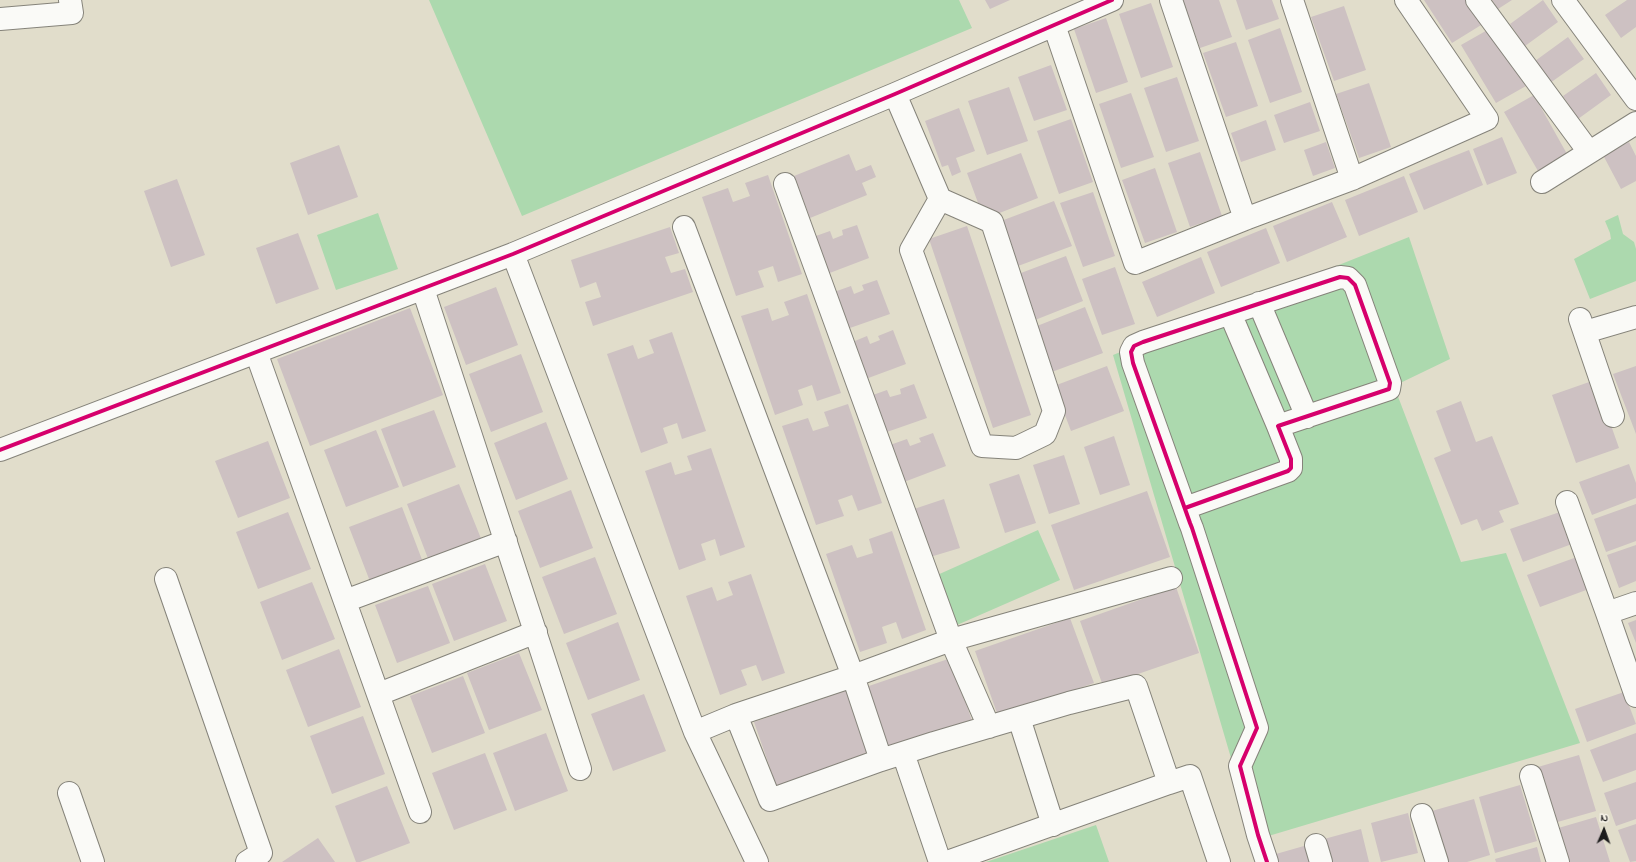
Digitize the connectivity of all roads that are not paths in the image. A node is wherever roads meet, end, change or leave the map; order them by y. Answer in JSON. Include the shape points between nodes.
{"nodes":[{"id":1,"x":70,"y":0,"type":"edge"},
{"id":2,"x":1112,"y":0,"type":"edge"},
{"id":3,"x":1171,"y":0,"type":"edge"},
{"id":4,"x":1292,"y":0,"type":"edge"},
{"id":5,"x":1406,"y":0,"type":"edge"},
{"id":6,"x":1478,"y":0,"type":"edge"},
{"id":7,"x":1563,"y":0,"type":"edge"},
{"id":8,"x":0,"y":19,"type":"edge"},
{"id":9,"x":1054,"y":25,"type":"junction"},
{"id":10,"x":894,"y":94,"type":"junction"},
{"id":11,"x":1636,"y":98,"type":"edge"},
{"id":12,"x":1636,"y":123,"type":"edge"},
{"id":13,"x":1588,"y":152,"type":"junction"},
{"id":14,"x":1352,"y":179,"type":"junction"},
{"id":15,"x":1542,"y":182,"type":"dead end"},
{"id":16,"x":785,"y":184,"type":"dead end"},
{"id":17,"x":940,"y":199,"type":"junction"},
{"id":18,"x":1245,"y":218,"type":"junction"},
{"id":19,"x":684,"y":227,"type":"dead end"},
{"id":20,"x":513,"y":254,"type":"junction"},
{"id":21,"x":423,"y":289,"type":"junction"},
{"id":22,"x":1259,"y":303,"type":"junction"},
{"id":23,"x":1230,"y":313,"type":"junction"},
{"id":24,"x":1636,"y":317,"type":"edge"},
{"id":25,"x":1268,"y":325,"type":"junction"},
{"id":26,"x":1239,"y":335,"type":"junction"},
{"id":27,"x":256,"y":352,"type":"junction"},
{"id":28,"x":1288,"y":371,"type":"junction"},
{"id":29,"x":1259,"y":382,"type":"junction"},
{"id":30,"x":1613,"y":416,"type":"dead end"},
{"id":31,"x":1307,"y":417,"type":"junction"},
{"id":32,"x":1278,"y":426,"type":"junction"},
{"id":33,"x":0,"y":450,"type":"edge"},
{"id":34,"x":1567,"y":502,"type":"dead end"},
{"id":35,"x":1185,"y":508,"type":"junction"},
{"id":36,"x":506,"y":541,"type":"junction"},
{"id":37,"x":1171,"y":578,"type":"dead end"},
{"id":38,"x":166,"y":579,"type":"dead end"},
{"id":39,"x":345,"y":601,"type":"junction"},
{"id":40,"x":1636,"y":603,"type":"edge"},
{"id":41,"x":1608,"y":613,"type":"junction"},
{"id":42,"x":536,"y":632,"type":"junction"},
{"id":43,"x":951,"y":640,"type":"junction"},
{"id":44,"x":853,"y":676,"type":"junction"},
{"id":45,"x":379,"y":694,"type":"junction"},
{"id":46,"x":1636,"y":696,"type":"edge"},
{"id":47,"x":736,"y":715,"type":"junction"},
{"id":48,"x":1019,"y":718,"type":"junction"},
{"id":49,"x":989,"y":727,"type":"junction"},
{"id":50,"x":695,"y":732,"type":"junction"},
{"id":51,"x":903,"y":753,"type":"junction"},
{"id":52,"x":881,"y":760,"type":"junction"},
{"id":53,"x":580,"y":769,"type":"dead end"},
{"id":54,"x":1531,"y":776,"type":"dead end"},
{"id":55,"x":1169,"y":783,"type":"junction"},
{"id":56,"x":69,"y":793,"type":"dead end"},
{"id":57,"x":420,"y":812,"type":"dead end"},
{"id":58,"x":1422,"y":815,"type":"dead end"},
{"id":59,"x":1053,"y":825,"type":"junction"},
{"id":60,"x":93,"y":862,"type":"edge"},
{"id":61,"x":247,"y":862,"type":"edge"},
{"id":62,"x":757,"y":862,"type":"edge"},
{"id":63,"x":940,"y":862,"type":"edge"},
{"id":64,"x":947,"y":862,"type":"edge"},
{"id":65,"x":1219,"y":862,"type":"edge"},
{"id":66,"x":1267,"y":862,"type":"edge"},
{"id":67,"x":1437,"y":862,"type":"edge"},
{"id":68,"x":1558,"y":862,"type":"edge"}],
"edges":[{"from":1,"to":8,"type":"street","via":[[72,13]]},
{"from":2,"to":9,"type":"street"},
{"from":3,"to":18,"type":"street"},
{"from":4,"to":14,"type":"street"},
{"from":5,"to":14,"type":"street","via":[[1487,120]]},
{"from":6,"to":13,"type":"street"},
{"from":7,"to":11,"type":"street"},
{"from":9,"to":10,"type":"street"},
{"from":9,"to":18,"type":"street","via":[[1135,263]]},
{"from":10,"to":17,"type":"street"},
{"from":10,"to":20,"type":"street"},
{"from":12,"to":13,"type":"street"},
{"from":13,"to":15,"type":"street"},
{"from":14,"to":18,"type":"street"},
{"from":16,"to":43,"type":"street"},
{"from":17,"to":17,"type":"street","via":[[992,222],[1054,411],[1045,434],[1016,448],[982,446],[911,250]]},
{"from":19,"to":44,"type":"street"},
{"from":20,"to":21,"type":"street"},
{"from":20,"to":50,"type":"street"},
{"from":21,"to":27,"type":"street"},
{"from":21,"to":36,"type":"street"},
{"from":22,"to":23,"type":"street"},
{"from":22,"to":25,"type":"street"},
{"from":22,"to":31,"type":"street","via":[[1340,277],[1348,278],[1355,285],[1390,383],[1389,389]]},
{"from":23,"to":26,"type":"street"},
{"from":23,"to":35,"type":"street","via":[[1143,342],[1134,346],[1131,352]]},
{"from":24,"to":30,"type":"street","via":[[1582,326]]},
{"from":25,"to":26,"type":"street"},
{"from":25,"to":28,"type":"street"},
{"from":26,"to":29,"type":"street"},
{"from":27,"to":33,"type":"street"},
{"from":27,"to":39,"type":"street"},
{"from":28,"to":29,"type":"street"},
{"from":28,"to":31,"type":"street"},
{"from":29,"to":32,"type":"street"},
{"from":31,"to":32,"type":"street"},
{"from":32,"to":35,"type":"street","via":[[1291,460],[1291,468],[1288,471]]},
{"from":34,"to":41,"type":"street"},
{"from":35,"to":66,"type":"street","via":[[1257,728],[1240,766]]},
{"from":36,"to":39,"type":"street"},
{"from":36,"to":42,"type":"street"},
{"from":37,"to":43,"type":"street"},
{"from":38,"to":61,"type":"street","via":[[261,854]]},
{"from":39,"to":45,"type":"street"},
{"from":40,"to":41,"type":"street"},
{"from":41,"to":46,"type":"street"},
{"from":42,"to":45,"type":"street"},
{"from":42,"to":53,"type":"street"},
{"from":43,"to":44,"type":"street"},
{"from":43,"to":49,"type":"street"},
{"from":44,"to":47,"type":"street"},
{"from":44,"to":52,"type":"street"},
{"from":45,"to":57,"type":"street"},
{"from":47,"to":50,"type":"street"},
{"from":47,"to":52,"type":"street","via":[[770,800]]},
{"from":48,"to":49,"type":"street"},
{"from":48,"to":55,"type":"street","via":[[1136,686]]},
{"from":48,"to":59,"type":"street"},
{"from":49,"to":51,"type":"street"},
{"from":50,"to":62,"type":"street"},
{"from":51,"to":52,"type":"street"},
{"from":51,"to":63,"type":"street"},
{"from":54,"to":68,"type":"street"},
{"from":55,"to":59,"type":"street"},
{"from":55,"to":65,"type":"street","via":[[1190,776]]},
{"from":56,"to":60,"type":"street"},
{"from":58,"to":67,"type":"street"},
{"from":59,"to":64,"type":"street"}]}
